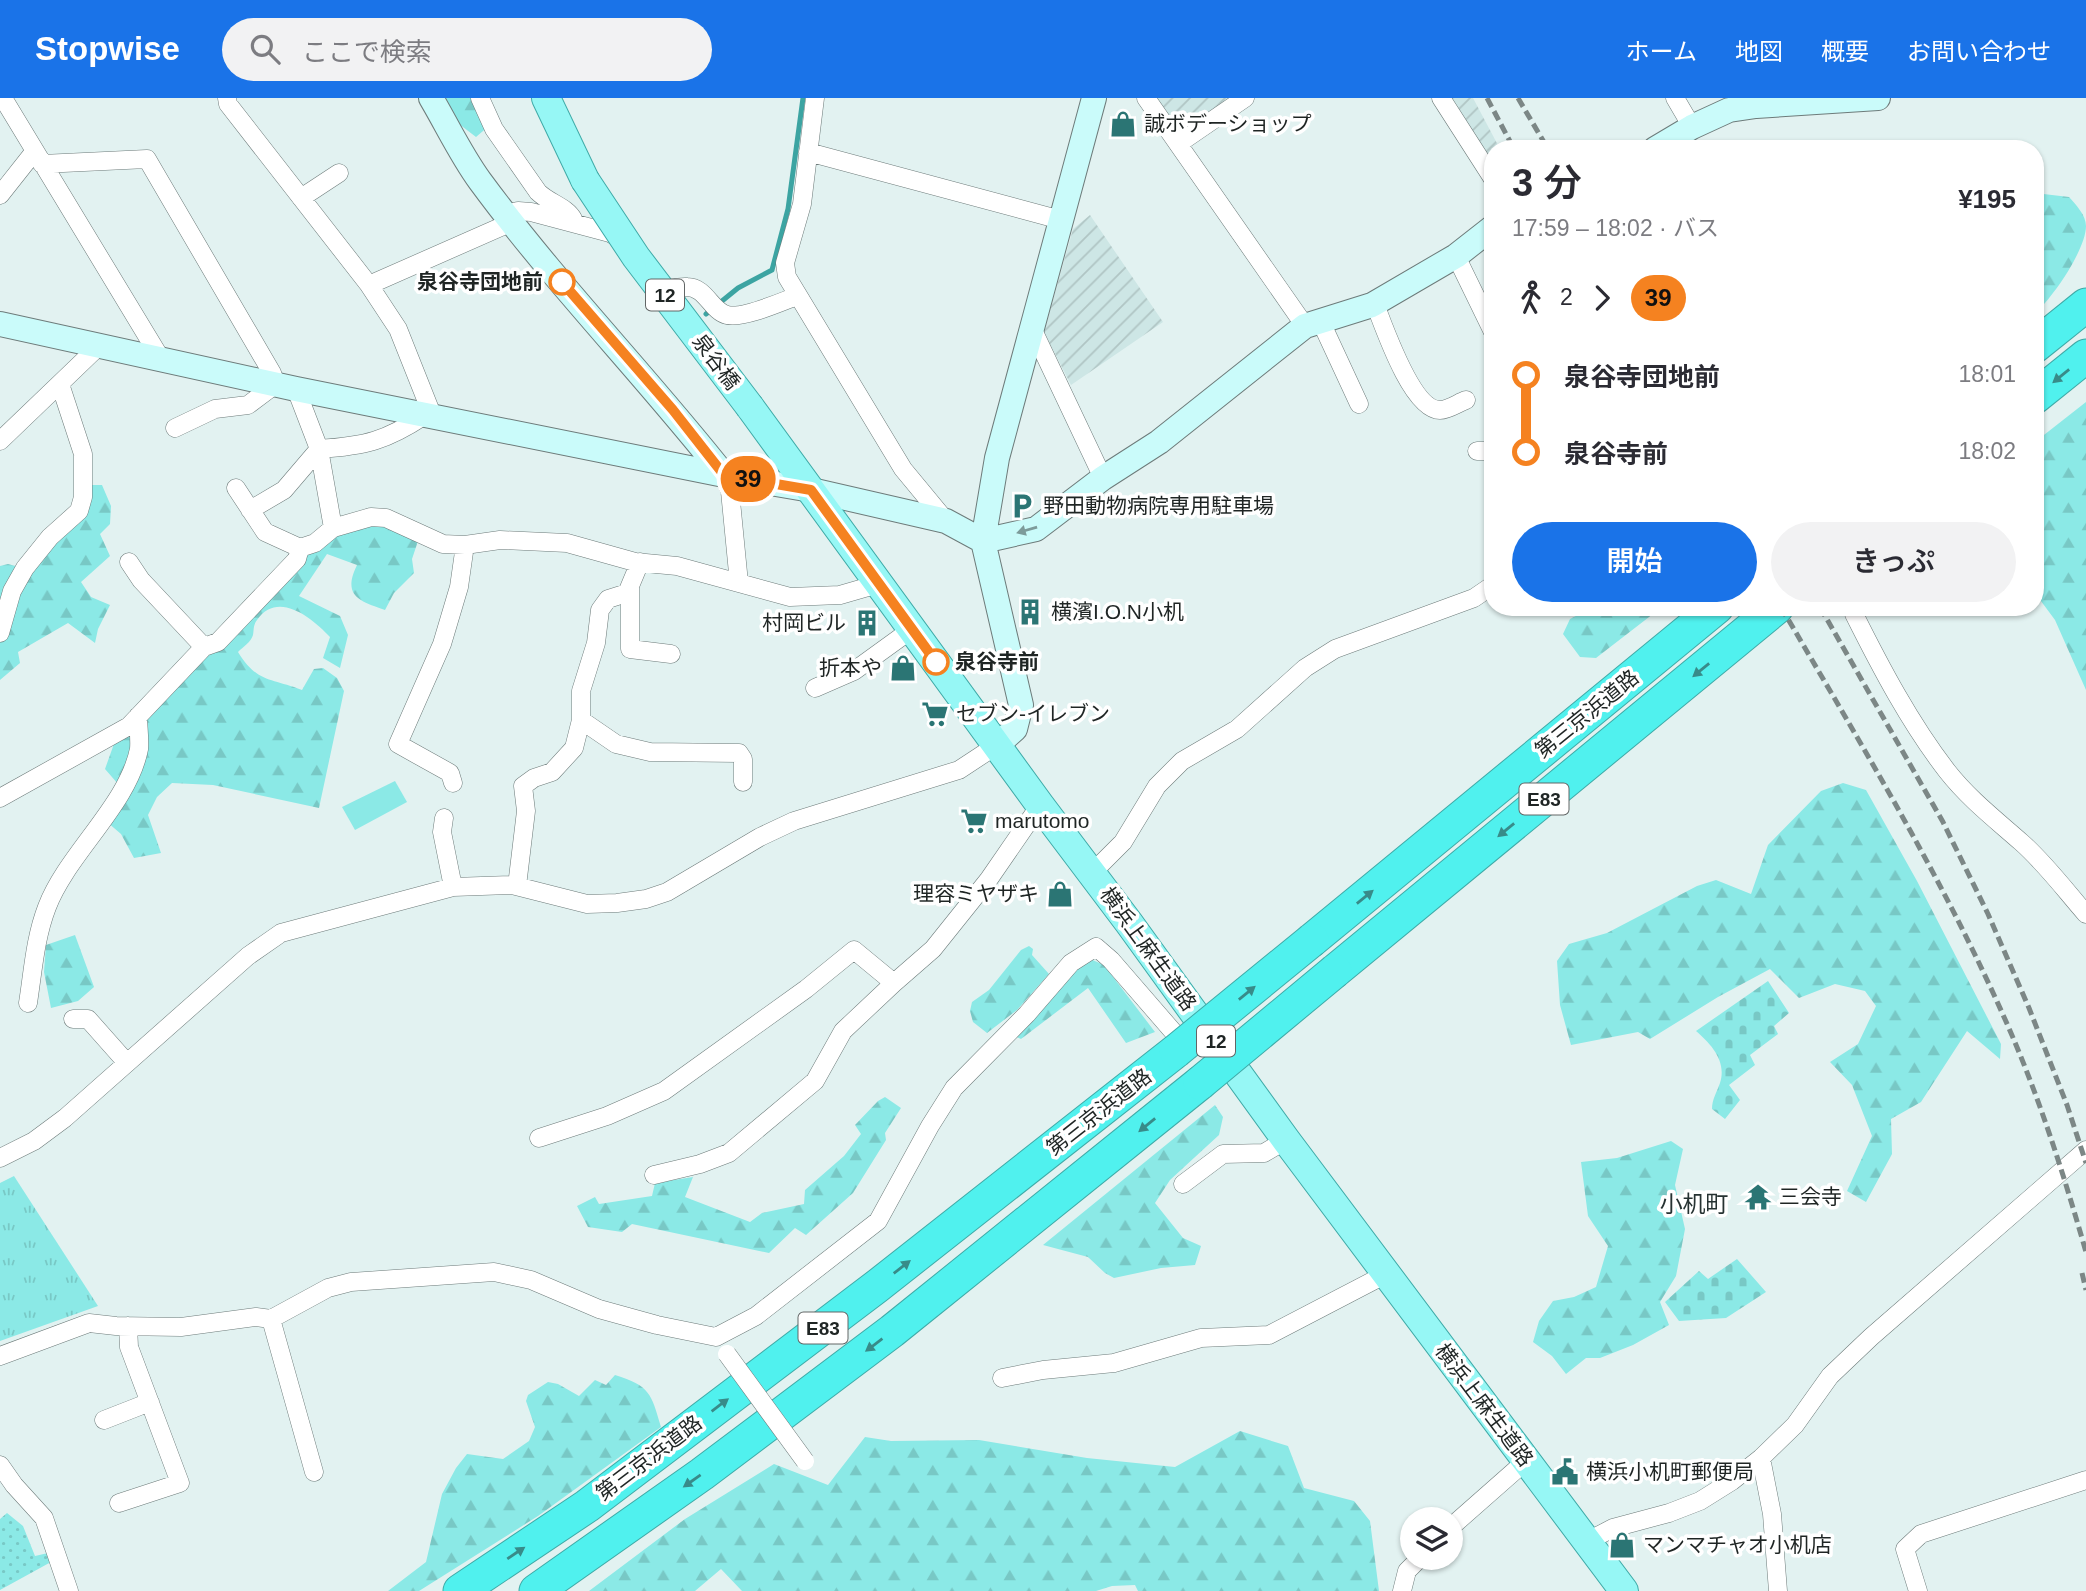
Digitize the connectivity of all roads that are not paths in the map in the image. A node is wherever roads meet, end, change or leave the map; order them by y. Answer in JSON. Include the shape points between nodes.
{"nodes":[{"id":1,"x":3,"y":98,"type":"edge"},
{"id":2,"x":227,"y":98,"type":"edge"},
{"id":3,"x":432,"y":98,"type":"edge"},
{"id":4,"x":480,"y":98,"type":"edge"},
{"id":5,"x":545,"y":98,"type":"edge"},
{"id":6,"x":815,"y":98,"type":"edge"},
{"id":7,"x":1094,"y":98,"type":"edge"},
{"id":8,"x":1146,"y":98,"type":"edge"},
{"id":9,"x":1245,"y":98,"type":"edge"},
{"id":10,"x":1441,"y":98,"type":"edge"},
{"id":11,"x":1675,"y":98,"type":"edge"},
{"id":12,"x":1878,"y":98,"type":"edge"},
{"id":13,"x":1692,"y":127,"type":"junction"},
{"id":14,"x":1670,"y":140,"type":"edge"},
{"id":15,"x":1178,"y":144,"type":"junction"},
{"id":16,"x":808,"y":152,"type":"junction"},
{"id":17,"x":38,"y":158,"type":"junction"},
{"id":18,"x":1484,"y":165,"type":"edge"},
{"id":19,"x":339,"y":173,"type":"dead end"},
{"id":20,"x":0,"y":195,"type":"edge"},
{"id":21,"x":301,"y":198,"type":"junction"},
{"id":22,"x":509,"y":218,"type":"junction"},
{"id":23,"x":1061,"y":220,"type":"junction"},
{"id":24,"x":575,"y":224,"type":"junction"},
{"id":25,"x":1484,"y":234,"type":"edge"},
{"id":26,"x":1456,"y":256,"type":"junction"},
{"id":27,"x":369,"y":285,"type":"junction"},
{"id":28,"x":797,"y":296,"type":"junction"},
{"id":29,"x":1375,"y":304,"type":"junction"},
{"id":30,"x":2086,"y":305,"type":"edge"},
{"id":31,"x":1484,"y":314,"type":"edge"},
{"id":32,"x":0,"y":324,"type":"edge"},
{"id":33,"x":1313,"y":324,"type":"junction"},
{"id":34,"x":1032,"y":328,"type":"junction"},
{"id":35,"x":2044,"y":339,"type":"edge"},
{"id":36,"x":99,"y":346,"type":"junction"},
{"id":37,"x":2086,"y":356,"type":"edge"},
{"id":38,"x":161,"y":359,"type":"junction"},
{"id":39,"x":60,"y":384,"type":"junction"},
{"id":40,"x":286,"y":387,"type":"junction"},
{"id":41,"x":2044,"y":390,"type":"edge"},
{"id":42,"x":1466,"y":400,"type":"dead end"},
{"id":43,"x":1359,"y":404,"type":"dead end"},
{"id":44,"x":750,"y":407,"type":"joint"},
{"id":45,"x":429,"y":416,"type":"junction"},
{"id":46,"x":175,"y":428,"type":"dead end"},
{"id":47,"x":0,"y":441,"type":"edge"},
{"id":48,"x":319,"y":449,"type":"junction"},
{"id":49,"x":724,"y":475,"type":"junction"},
{"id":50,"x":1103,"y":478,"type":"junction"},
{"id":51,"x":236,"y":488,"type":"dead end"},
{"id":52,"x":811,"y":490,"type":"junction"},
{"id":53,"x":250,"y":510,"type":"junction"},
{"id":54,"x":946,"y":521,"type":"junction"},
{"id":55,"x":333,"y":528,"type":"junction"},
{"id":56,"x":983,"y":541,"type":"junction"},
{"id":57,"x":465,"y":545,"type":"junction"},
{"id":58,"x":300,"y":548,"type":"junction"},
{"id":59,"x":129,"y":562,"type":"dead end"},
{"id":60,"x":640,"y":562,"type":"junction"},
{"id":61,"x":739,"y":583,"type":"junction"},
{"id":62,"x":878,"y":584,"type":"junction"},
{"id":63,"x":630,"y":589,"type":"junction"},
{"id":64,"x":1484,"y":591,"type":"edge"},
{"id":65,"x":1706,"y":616,"type":"edge"},
{"id":66,"x":1855,"y":616,"type":"edge"},
{"id":67,"x":1766,"y":617,"type":"edge"},
{"id":68,"x":912,"y":629,"type":"junction"},
{"id":69,"x":0,"y":633,"type":"edge"},
{"id":70,"x":204,"y":647,"type":"junction"},
{"id":71,"x":671,"y":654,"type":"dead end"},
{"id":72,"x":815,"y":688,"type":"dead end"},
{"id":73,"x":138,"y":716,"type":"junction"},
{"id":74,"x":580,"y":720,"type":"junction"},
{"id":75,"x":997,"y":745,"type":"junction"},
{"id":76,"x":743,"y":782,"type":"dead end"},
{"id":77,"x":453,"y":783,"type":"dead end"},
{"id":78,"x":0,"y":797,"type":"edge"},
{"id":79,"x":1040,"y":805,"type":"junction"},
{"id":80,"x":444,"y":818,"type":"dead end"},
{"id":81,"x":1092,"y":873,"type":"junction"},
{"id":82,"x":517,"y":886,"type":"junction"},
{"id":83,"x":453,"y":887,"type":"junction"},
{"id":84,"x":2086,"y":914,"type":"edge"},
{"id":85,"x":894,"y":984,"type":"junction"},
{"id":86,"x":28,"y":1003,"type":"dead end"},
{"id":87,"x":74,"y":1019,"type":"dead end"},
{"id":88,"x":1216,"y":1041,"type":"junction"},
{"id":89,"x":127,"y":1063,"type":"junction"},
{"id":90,"x":539,"y":1138,"type":"dead end"},
{"id":91,"x":1286,"y":1140,"type":"junction"},
{"id":92,"x":2086,"y":1150,"type":"edge"},
{"id":93,"x":0,"y":1158,"type":"edge"},
{"id":94,"x":654,"y":1175,"type":"dead end"},
{"id":95,"x":1183,"y":1184,"type":"dead end"},
{"id":96,"x":1388,"y":1273,"type":"junction"},
{"id":97,"x":271,"y":1319,"type":"junction"},
{"id":98,"x":128,"y":1326,"type":"junction"},
{"id":99,"x":716,"y":1337,"type":"junction"},
{"id":100,"x":0,"y":1356,"type":"edge"},
{"id":101,"x":1002,"y":1378,"type":"dead end"},
{"id":102,"x":150,"y":1402,"type":"junction"},
{"id":103,"x":104,"y":1420,"type":"dead end"},
{"id":104,"x":1761,"y":1458,"type":"junction"},
{"id":105,"x":805,"y":1461,"type":"dead end"},
{"id":106,"x":1527,"y":1461,"type":"junction"},
{"id":107,"x":0,"y":1465,"type":"edge"},
{"id":108,"x":314,"y":1472,"type":"dead end"},
{"id":109,"x":2086,"y":1480,"type":"edge"},
{"id":110,"x":119,"y":1503,"type":"dead end"},
{"id":111,"x":1463,"y":1517,"type":"edge"},
{"id":112,"x":1586,"y":1542,"type":"junction"},
{"id":113,"x":1408,"y":1570,"type":"edge"},
{"id":114,"x":1614,"y":1587,"type":"edge"},
{"id":115,"x":69,"y":1591,"type":"edge"},
{"id":116,"x":460,"y":1591,"type":"edge"},
{"id":117,"x":536,"y":1591,"type":"edge"},
{"id":118,"x":1402,"y":1591,"type":"edge"},
{"id":119,"x":1777,"y":1591,"type":"edge"},
{"id":120,"x":1918,"y":1591,"type":"edge"}],
"edges":[{"from":1,"to":17,"type":"street"},
{"from":2,"to":21,"type":"street"},
{"from":3,"to":22,"type":"street","via":[[478,178]]},
{"from":4,"to":24,"type":"street","via":[[495,129],[538,192],[569,211]]},
{"from":5,"to":44,"type":"main road","name":"泉谷橋","number":"12","bridge":true,"via":[[585,180],[636,257]]},
{"from":6,"to":16,"type":"street"},
{"from":7,"to":23,"type":"street"},
{"from":8,"to":15,"type":"street"},
{"from":9,"to":15,"type":"street"},
{"from":10,"to":18,"type":"street"},
{"from":11,"to":13,"type":"street"},
{"from":12,"to":13,"type":"street","via":[[1728,110]]},
{"from":13,"to":14,"type":"street"},
{"from":15,"to":33,"type":"street"},
{"from":16,"to":23,"type":"street"},
{"from":16,"to":28,"type":"street","via":[[802,204],[785,270]]},
{"from":17,"to":20,"type":"street"},
{"from":17,"to":38,"type":"street"},
{"from":17,"to":40,"type":"street","via":[[147,159],[272,373]]},
{"from":19,"to":21,"type":"street"},
{"from":21,"to":27,"type":"street"},
{"from":22,"to":24,"type":"street","via":[[518,211],[531,212]]},
{"from":22,"to":27,"type":"street"},
{"from":22,"to":49,"type":"street"},
{"from":23,"to":34,"type":"street"},
{"from":24,"to":28,"type":"street","via":[[610,233],[632,245],[644,260],[642,282],[648,291],[699,290],[730,316]]},
{"from":25,"to":26,"type":"street"},
{"from":26,"to":29,"type":"street"},
{"from":26,"to":31,"type":"street"},
{"from":27,"to":45,"type":"street","via":[[398,328]]},
{"from":28,"to":54,"type":"street","via":[[903,469]]},
{"from":29,"to":33,"type":"street"},
{"from":29,"to":42,"type":"street","via":[[1399,363],[1429,408],[1442,411]]},
{"from":30,"to":35,"type":"highway"},
{"from":32,"to":36,"type":"street"},
{"from":33,"to":43,"type":"street"},
{"from":33,"to":50,"type":"street","via":[[1159,442]]},
{"from":34,"to":50,"type":"street"},
{"from":34,"to":56,"type":"street","via":[[997,458]]},
{"from":36,"to":38,"type":"street"},
{"from":36,"to":39,"type":"street"},
{"from":37,"to":41,"type":"highway","one_way":true},
{"from":38,"to":40,"type":"street"},
{"from":39,"to":47,"type":"street"},
{"from":39,"to":69,"type":"street","via":[[83,454],[83,497],[79,511],[25,568],[12,591]]},
{"from":40,"to":45,"type":"street"},
{"from":40,"to":46,"type":"street","via":[[248,405],[215,409]]},
{"from":40,"to":48,"type":"street"},
{"from":44,"to":52,"type":"main road","name":"横浜上麻生道路","number":"12"},
{"from":45,"to":48,"type":"street","via":[[375,442]]},
{"from":45,"to":49,"type":"street"},
{"from":48,"to":53,"type":"street","via":[[285,490]]},
{"from":48,"to":55,"type":"street"},
{"from":49,"to":52,"type":"street"},
{"from":49,"to":61,"type":"street","via":[[730,491]]},
{"from":50,"to":56,"type":"street","one_way":true,"via":[[1036,529]]},
{"from":51,"to":53,"type":"street"},
{"from":52,"to":54,"type":"street"},
{"from":52,"to":62,"type":"main road","name":"横浜上麻生道路","number":"12"},
{"from":53,"to":58,"type":"street","via":[[265,532]]},
{"from":54,"to":56,"type":"street"},
{"from":55,"to":57,"type":"street","via":[[371,517],[386,518],[435,541]]},
{"from":55,"to":58,"type":"street"},
{"from":56,"to":75,"type":"street","via":[[1021,705],[1014,729]]},
{"from":57,"to":60,"type":"street","via":[[500,540],[567,543]]},
{"from":57,"to":77,"type":"street","via":[[459,587],[442,644],[398,744],[450,773]]},
{"from":58,"to":70,"type":"street","via":[[298,559],[218,642]]},
{"from":59,"to":70,"type":"street"},
{"from":60,"to":61,"type":"street","via":[[677,566]]},
{"from":60,"to":63,"type":"street"},
{"from":61,"to":62,"type":"street","via":[[790,597],[840,595]]},
{"from":62,"to":68,"type":"main road","name":"横浜上麻生道路","number":"12"},
{"from":63,"to":71,"type":"street","via":[[630,649]]},
{"from":63,"to":74,"type":"street","via":[[608,599],[600,610],[596,643],[580,691]]},
{"from":64,"to":81,"type":"street","via":[[1335,649],[1305,668],[1237,729],[1182,761],[1157,786],[1123,842]]},
{"from":116,"to":65,"type":"highway","name":"第三京浜道路","number":"E83","one_way":true,"bridge":true,"via":[[587,1506],[832,1321],[1176,1051]]},
{"from":66,"to":84,"type":"street","via":[[1897,694],[1948,772],[2021,842]]},
{"from":67,"to":117,"type":"highway","name":"第三京浜道路","number":"E83","one_way":true,"bridge":true,"via":[[892,1331]]},
{"from":68,"to":72,"type":"street","via":[[854,671]]},
{"from":68,"to":75,"type":"main road","name":"横浜上麻生道路","number":"12"},
{"from":70,"to":73,"type":"street"},
{"from":73,"to":78,"type":"street","via":[[129,726]]},
{"from":73,"to":86,"type":"street","via":[[139,748],[128,778],[47,906]]},
{"from":74,"to":76,"type":"street","via":[[617,744],[650,752],[738,753],[743,759]]},
{"from":74,"to":82,"type":"street","via":[[574,748],[552,772],[523,786],[526,811]]},
{"from":75,"to":79,"type":"main road","name":"横浜上麻生道路","number":"12"},
{"from":75,"to":82,"type":"street","via":[[959,770],[794,821],[667,892],[646,899],[587,904]]},
{"from":79,"to":81,"type":"main road","name":"横浜上麻生道路","number":"12"},
{"from":79,"to":85,"type":"street","via":[[933,949]]},
{"from":80,"to":83,"type":"street","via":[[442,832]]},
{"from":81,"to":88,"type":"main road","name":"横浜上麻生道路","number":"12"},
{"from":82,"to":83,"type":"street"},
{"from":83,"to":89,"type":"street","via":[[281,933],[248,956]]},
{"from":85,"to":90,"type":"street","via":[[854,950],[664,1091]]},
{"from":85,"to":94,"type":"street","via":[[843,1031],[815,1081],[729,1153]]},
{"from":87,"to":89,"type":"street","via":[[88,1018]]},
{"from":88,"to":91,"type":"main road","name":"横浜上麻生道路","number":"12"},
{"from":88,"to":99,"type":"street","via":[[1195,1057],[1096,947],[1070,963],[954,1088],[878,1221],[756,1316]]},
{"from":89,"to":93,"type":"street","via":[[65,1118]]},
{"from":91,"to":95,"type":"street","via":[[1264,1153],[1223,1154]]},
{"from":91,"to":96,"type":"main road","name":"横浜上麻生道路","number":"12"},
{"from":92,"to":104,"type":"street","via":[[1871,1337],[1830,1376],[1795,1425]]},
{"from":96,"to":101,"type":"street","via":[[1269,1335],[1200,1338],[1114,1363]]},
{"from":96,"to":106,"type":"main road","name":"横浜上麻生道路","number":"12"},
{"from":97,"to":98,"type":"street"},
{"from":97,"to":99,"type":"street","via":[[328,1288],[351,1282],[494,1272],[531,1280],[611,1312]]},
{"from":97,"to":108,"type":"street"},
{"from":98,"to":100,"type":"street","via":[[89,1322]]},
{"from":98,"to":102,"type":"street","via":[[129,1347]]},
{"from":99,"to":105,"type":"street","bridge":true},
{"from":102,"to":103,"type":"street"},
{"from":102,"to":110,"type":"street","via":[[180,1483]]},
{"from":104,"to":112,"type":"street","via":[[1700,1501],[1613,1528]]},
{"from":104,"to":119,"type":"street","via":[[1772,1514]]},
{"from":106,"to":111,"type":"street"},
{"from":106,"to":112,"type":"main road","name":"横浜上麻生道路","number":"12"},
{"from":107,"to":115,"type":"street","via":[[44,1518]]},
{"from":109,"to":120,"type":"street","via":[[1921,1534],[1905,1549]]},
{"from":112,"to":114,"type":"main road","name":"横浜上麻生道路","number":"12"},
{"from":113,"to":118,"type":"street"}]}
